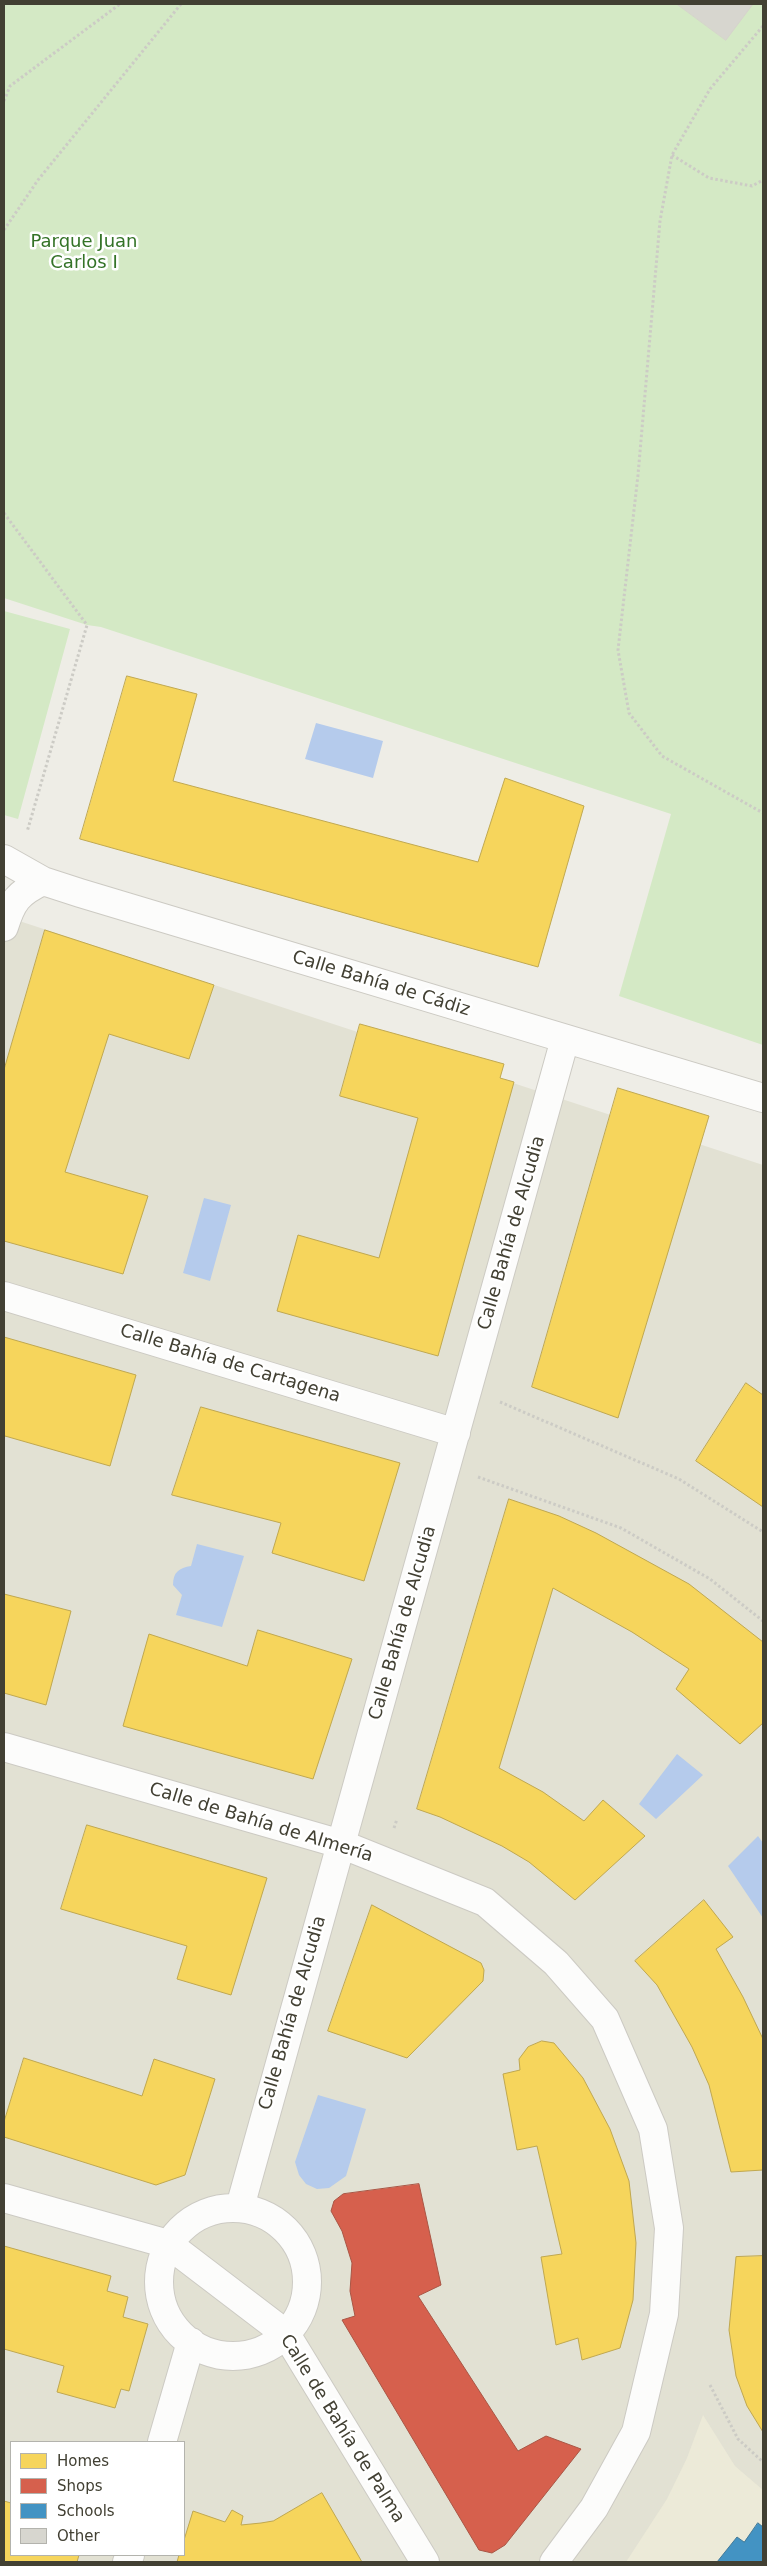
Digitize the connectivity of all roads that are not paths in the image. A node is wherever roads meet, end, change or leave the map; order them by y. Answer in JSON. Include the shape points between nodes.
{"nodes":[{"id":1,"x":11,"y":863,"type":"edge"},
{"id":2,"x":43,"y":881,"type":"junction"},
{"id":3,"x":4,"y":927,"type":"edge"},
{"id":4,"x":565,"y":1040,"type":"junction"},
{"id":5,"x":763,"y":1098,"type":"edge"},
{"id":6,"x":4,"y":1296,"type":"edge"},
{"id":7,"x":456,"y":1432,"type":"junction"},
{"id":8,"x":4,"y":1747,"type":"edge"},
{"id":9,"x":341,"y":1844,"type":"junction"},
{"id":10,"x":4,"y":2198,"type":"edge"},
{"id":11,"x":240,"y":2207,"type":"junction"},
{"id":12,"x":168,"y":2244,"type":"junction"},
{"id":13,"x":286,"y":2334,"type":"junction"},
{"id":14,"x":191,"y":2342,"type":"junction"},
{"id":15,"x":162,"y":2441,"type":"edge"},
{"id":16,"x":425,"y":2562,"type":"edge"},
{"id":17,"x":554,"y":2562,"type":"edge"}],
"edges":[{"from":1,"to":2,"type":"street","name":"Calle Bahía de Cádiz"},
{"from":2,"to":3,"type":"street","via":[[30,887],[12,903]]},
{"from":2,"to":4,"type":"street","name":"Calle Bahía de Cádiz"},
{"from":4,"to":5,"type":"street","name":"Calle Bahía de Cádiz"},
{"from":4,"to":7,"type":"street","name":"Calle Bahía de Alcudia"},
{"from":6,"to":7,"type":"street","name":"Calle Bahía de Cartagena"},
{"from":7,"to":9,"type":"street","name":"Calle Bahía de Alcudia"},
{"from":8,"to":9,"type":"street","name":"Calle de Bahía de Almería"},
{"from":9,"to":11,"type":"street","name":"Calle Bahía de Alcudia"},
{"from":9,"to":17,"type":"street","name":"Calle de Bahía de Almería","via":[[485,1902],[556,1963],[605,2019],[653,2129],[669,2228],[664,2314],[636,2432],[594,2508]]},
{"from":10,"to":12,"type":"street","name":"Calle de Bahía de Palma"},
{"from":11,"to":12,"type":"street","via":[[200,2215]]},
{"from":11,"to":13,"type":"street","via":[[271,2217],[291,2234],[305,2260],[308,2286],[301,2313]]},
{"from":12,"to":13,"type":"street","name":"Calle de Bahía de Palma"},
{"from":12,"to":14,"type":"street","via":[[159,2269],[158,2289],[165,2314],[180,2335]]},
{"from":13,"to":14,"type":"street","via":[[268,2348],[243,2356],[219,2355],[202,2350]]},
{"from":13,"to":16,"type":"street","name":"Calle de Bahía de Palma"},
{"from":14,"to":15,"type":"street"}]}
